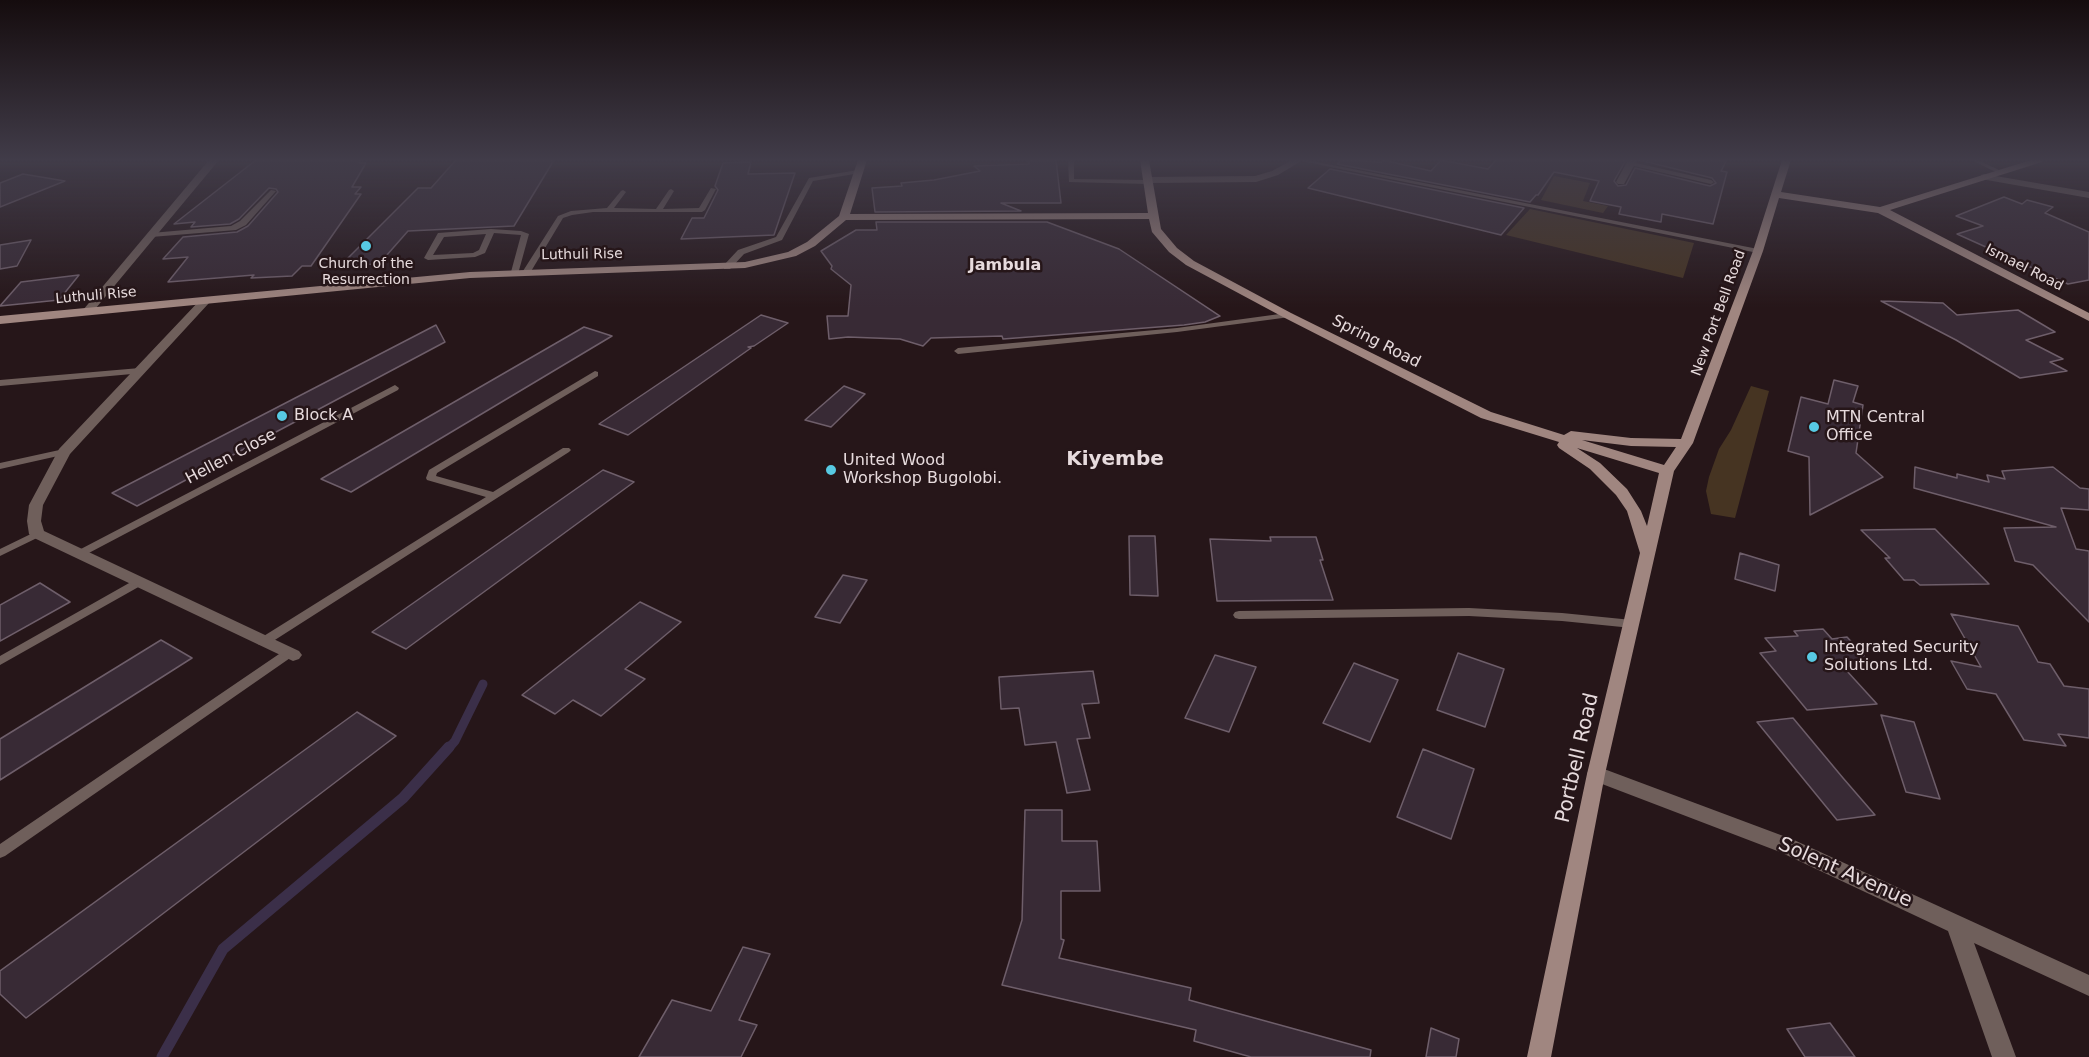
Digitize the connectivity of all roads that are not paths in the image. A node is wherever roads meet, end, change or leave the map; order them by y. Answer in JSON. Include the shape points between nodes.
{"nodes":[{"id":1,"x":173,"y":209,"type":"edge"},
{"id":2,"x":256,"y":209,"type":"edge"},
{"id":3,"x":702,"y":209,"type":"edge"},
{"id":4,"x":795,"y":209,"type":"edge"},
{"id":5,"x":846,"y":209,"type":"edge"},
{"id":6,"x":1151,"y":209,"type":"edge"},
{"id":7,"x":1550,"y":209,"type":"edge"},
{"id":8,"x":1770,"y":209,"type":"edge"},
{"id":9,"x":1876,"y":209,"type":"edge"},
{"id":10,"x":609,"y":210,"type":"joint"},
{"id":11,"x":1881,"y":210,"type":"joint"},
{"id":12,"x":658,"y":211,"type":"joint"},
{"id":13,"x":1152,"y":216,"type":"junction"},
{"id":14,"x":844,"y":217,"type":"junction"},
{"id":15,"x":491,"y":231,"type":"junction"},
{"id":16,"x":151,"y":235,"type":"junction"},
{"id":17,"x":1758,"y":250,"type":"junction"},
{"id":18,"x":727,"y":267,"type":"junction"},
{"id":19,"x":521,"y":271,"type":"junction"},
{"id":20,"x":205,"y":301,"type":"junction"},
{"id":21,"x":87,"y":312,"type":"junction"},
{"id":22,"x":1287,"y":315,"type":"junction"},
{"id":23,"x":2089,"y":318,"type":"edge"},
{"id":24,"x":0,"y":320,"type":"edge"},
{"id":25,"x":958,"y":351,"type":"dead end"},
{"id":26,"x":140,"y":371,"type":"junction"},
{"id":27,"x":596,"y":374,"type":"dead end"},
{"id":28,"x":0,"y":384,"type":"edge"},
{"id":29,"x":395,"y":388,"type":"dead end"},
{"id":30,"x":1526,"y":429,"type":"junction"},
{"id":31,"x":1548,"y":435,"type":"junction"},
{"id":32,"x":1686,"y":442,"type":"junction"},
{"id":33,"x":566,"y":450,"type":"dead end"},
{"id":34,"x":64,"y":452,"type":"junction"},
{"id":35,"x":0,"y":466,"type":"edge"},
{"id":36,"x":1667,"y":471,"type":"junction"},
{"id":37,"x":494,"y":496,"type":"junction"},
{"id":38,"x":37,"y":534,"type":"junction"},
{"id":39,"x":0,"y":553,"type":"edge"},
{"id":40,"x":81,"y":553,"type":"junction"},
{"id":41,"x":1648,"y":553,"type":"junction"},
{"id":42,"x":138,"y":582,"type":"junction"},
{"id":43,"x":1239,"y":615,"type":"dead end"},
{"id":44,"x":1632,"y":624,"type":"junction"},
{"id":45,"x":263,"y":642,"type":"junction"},
{"id":46,"x":292,"y":654,"type":"joint"},
{"id":47,"x":0,"y":661,"type":"edge"},
{"id":48,"x":1596,"y":774,"type":"junction"},
{"id":49,"x":0,"y":852,"type":"edge"},
{"id":50,"x":1956,"y":924,"type":"junction"},
{"id":51,"x":2089,"y":986,"type":"edge"},
{"id":52,"x":1539,"y":1057,"type":"edge"},
{"id":53,"x":2004,"y":1057,"type":"edge"}],
"edges":[{"from":1,"to":16,"type":"street"},
{"from":2,"to":16,"type":"lane","via":[[243,224],[233,228]]},
{"from":3,"to":12,"type":"lane"},
{"from":4,"to":18,"type":"lane","via":[[779,238],[741,252]]},
{"from":5,"to":14,"type":"main road"},
{"from":6,"to":13,"type":"main road","name":"Spring Road"},
{"from":7,"to":17,"type":"lane"},
{"from":8,"to":17,"type":"main road","name":"New Port Bell Road"},
{"from":9,"to":11,"type":"main road"},
{"from":10,"to":12,"type":"lane"},
{"from":10,"to":19,"type":"lane","via":[[579,211],[560,217]]},
{"from":11,"to":23,"type":"main road","name":"Ismael Road"},
{"from":13,"to":14,"type":"main road"},
{"from":13,"to":22,"type":"main road","name":"Spring Road","via":[[1156,230],[1182,256]]},
{"from":14,"to":18,"type":"main road","name":"Luthuli Rise","via":[[792,254]]},
{"from":15,"to":15,"type":"lane","via":[[482,251],[475,255],[428,258],[441,235]]},
{"from":15,"to":19,"type":"lane","via":[[525,234]]},
{"from":16,"to":21,"type":"street"},
{"from":17,"to":32,"type":"main road","name":"New Port Bell Road"},
{"from":18,"to":19,"type":"main road","name":"Luthuli Rise"},
{"from":19,"to":20,"type":"main road","name":"Luthuli Rise"},
{"from":20,"to":21,"type":"main road","name":"Luthuli Rise"},
{"from":20,"to":26,"type":"street"},
{"from":21,"to":24,"type":"main road","name":"Luthuli Rise"},
{"from":22,"to":25,"type":"lane"},
{"from":22,"to":30,"type":"main road","name":"Spring Road","via":[[1440,394]]},
{"from":26,"to":28,"type":"lane"},
{"from":26,"to":34,"type":"street"},
{"from":27,"to":37,"type":"lane","via":[[432,472],[431,478]]},
{"from":29,"to":40,"type":"lane","name":"Hellen Close"},
{"from":30,"to":31,"type":"main road","name":"Spring Road"},
{"from":30,"to":32,"type":"main road","via":[[1631,442]]},
{"from":31,"to":36,"type":"main road","name":"Spring Road"},
{"from":31,"to":41,"type":"main road","via":[[1595,466],[1622,492],[1634,511]]},
{"from":32,"to":36,"type":"main road","name":"New Port Bell Road"},
{"from":33,"to":37,"type":"lane"},
{"from":34,"to":35,"type":"lane"},
{"from":34,"to":38,"type":"street","via":[[36,505]]},
{"from":36,"to":41,"type":"main road","name":"Portbell Road"},
{"from":37,"to":45,"type":"lane"},
{"from":38,"to":39,"type":"lane"},
{"from":38,"to":40,"type":"street"},
{"from":40,"to":42,"type":"street"},
{"from":41,"to":44,"type":"main road","name":"Portbell Road"},
{"from":42,"to":45,"type":"street"},
{"from":42,"to":47,"type":"lane"},
{"from":43,"to":44,"type":"lane","via":[[1469,612]]},
{"from":44,"to":48,"type":"main road","name":"Portbell Road"},
{"from":45,"to":46,"type":"street"},
{"from":46,"to":49,"type":"lane"},
{"from":48,"to":50,"type":"street","name":"Solent Avenue","via":[[1787,846]]},
{"from":48,"to":52,"type":"main road","name":"Portbell Road"},
{"from":50,"to":51,"type":"street","name":"Solent Avenue"},
{"from":50,"to":53,"type":"street"}]}
